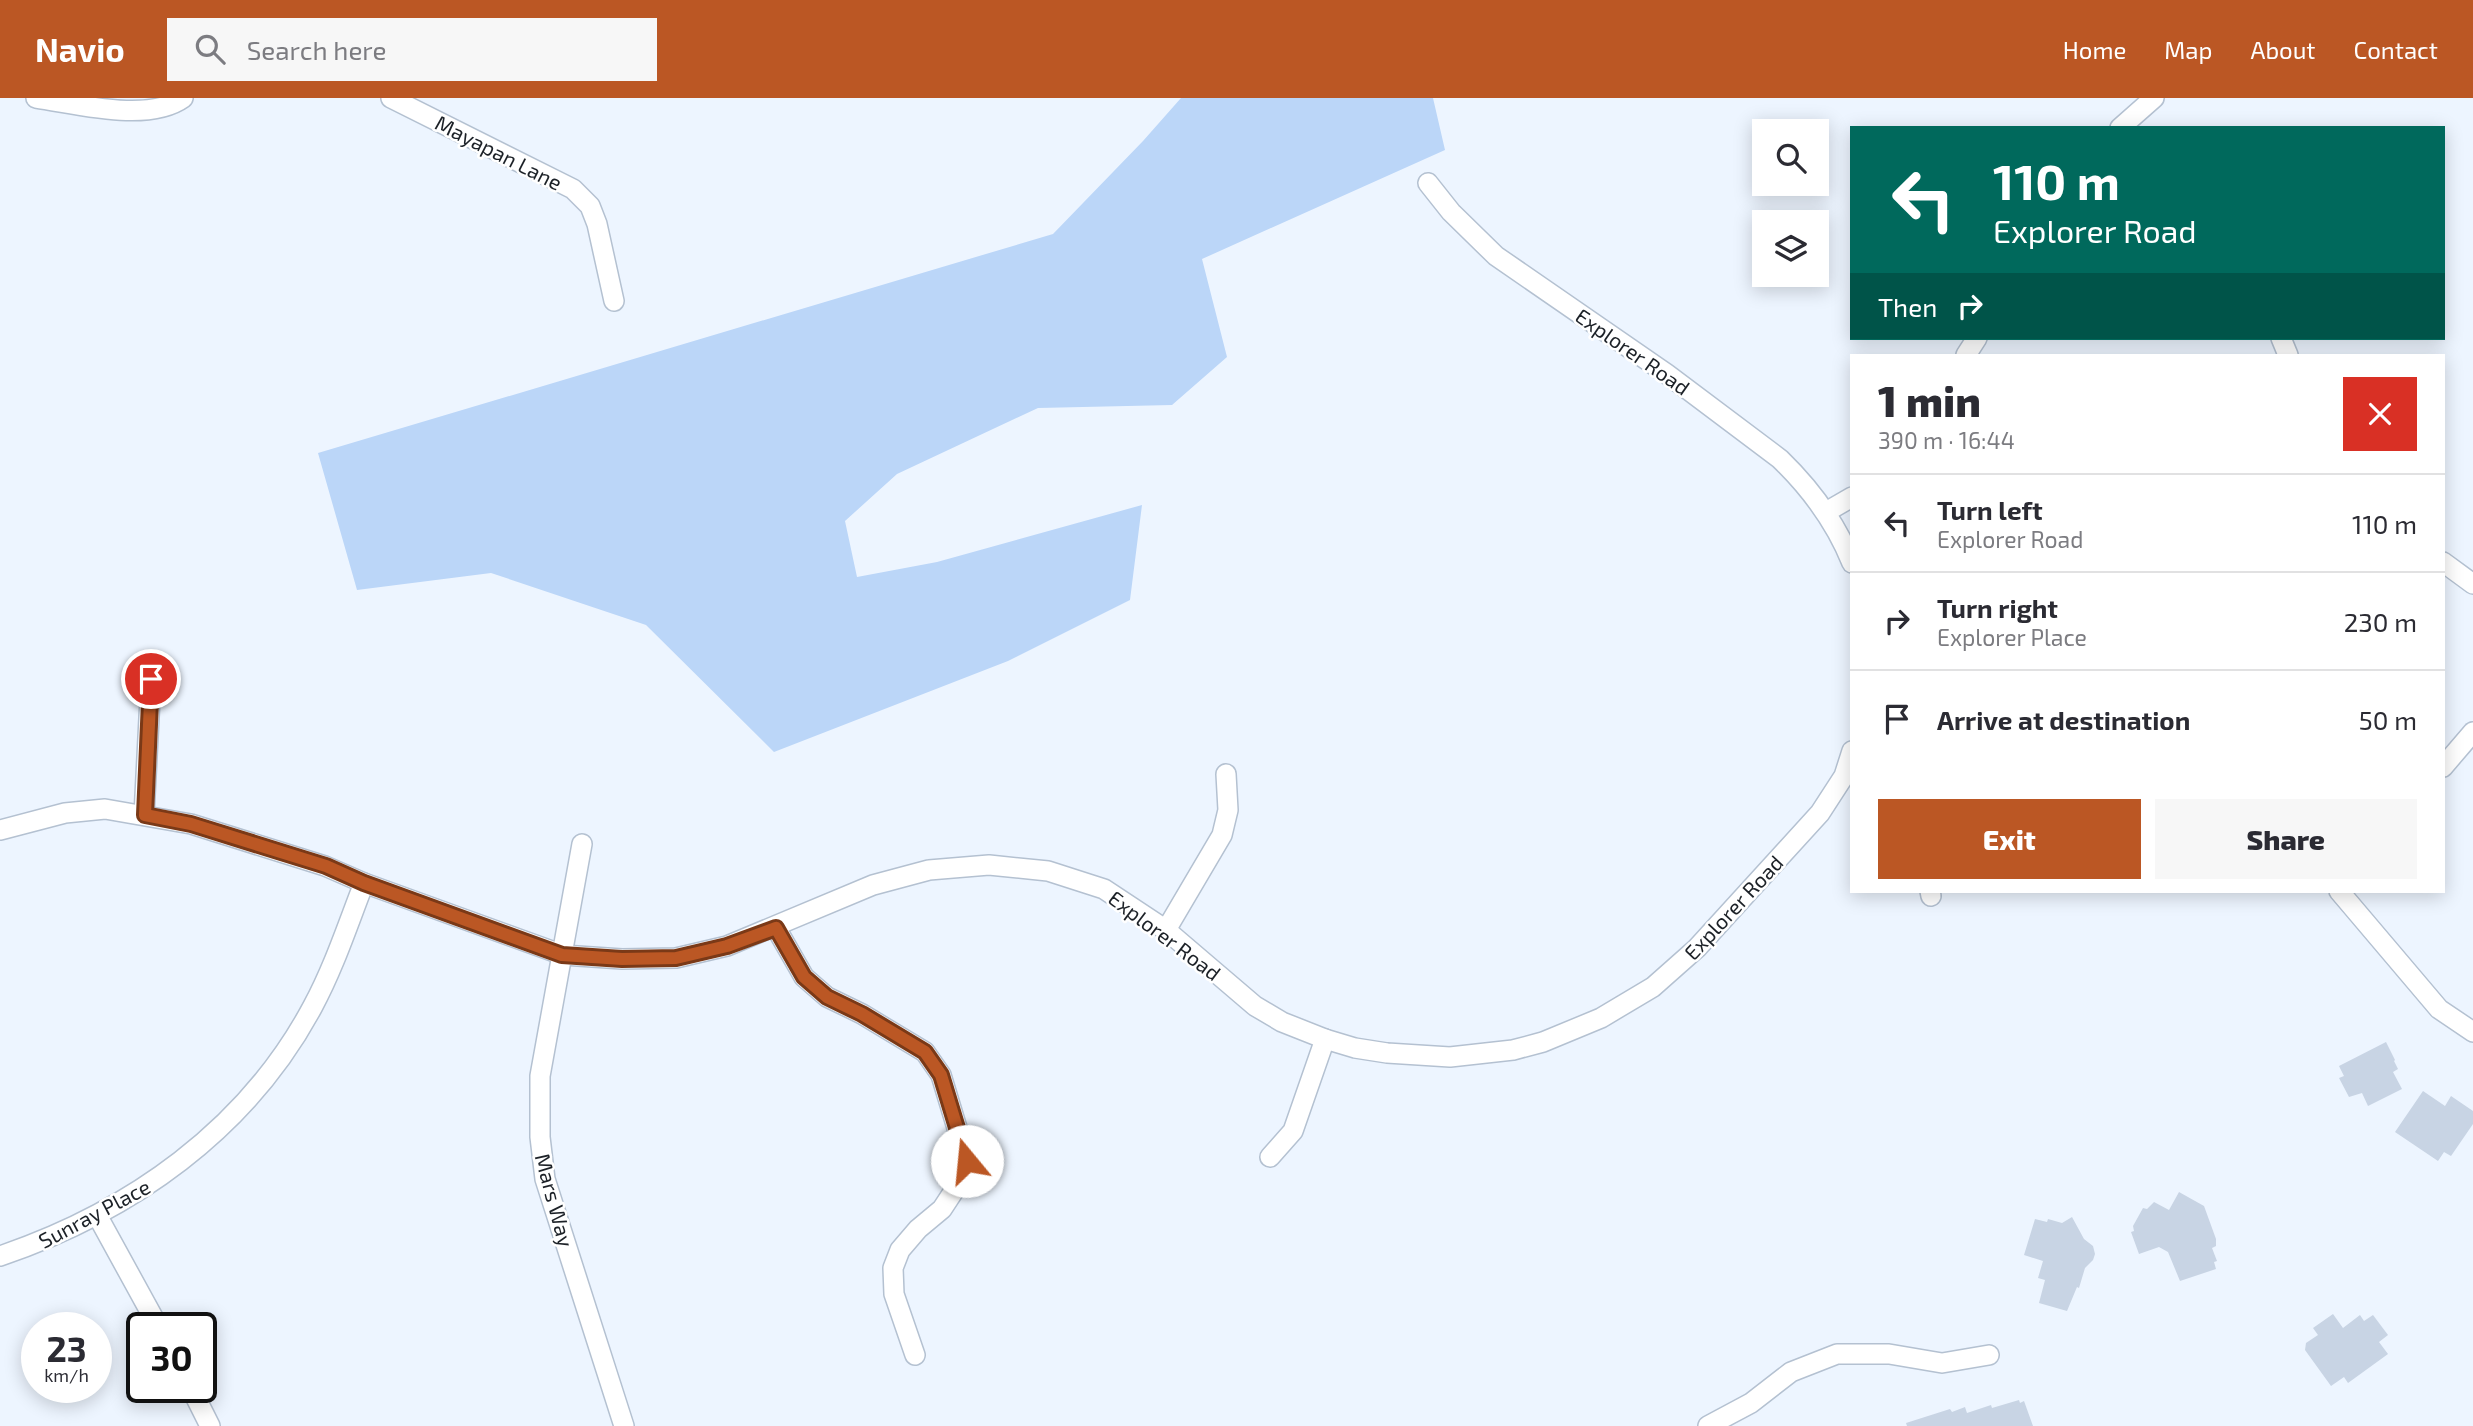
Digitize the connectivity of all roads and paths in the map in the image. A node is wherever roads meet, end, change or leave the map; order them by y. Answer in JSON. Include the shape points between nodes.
{"nodes":[{"id":1,"x":36,"y":98,"type":"edge"},
{"id":2,"x":183,"y":98,"type":"edge"},
{"id":3,"x":391,"y":98,"type":"edge"},
{"id":4,"x":2154,"y":98,"type":"edge"},
{"id":5,"x":2122,"y":126,"type":"edge"},
{"id":6,"x":1428,"y":183,"type":"dead end"},
{"id":7,"x":614,"y":301,"type":"dead end"},
{"id":8,"x":1850,"y":498,"type":"edge"},
{"id":9,"x":1826,"y":512,"type":"junction"},
{"id":10,"x":1850,"y":559,"type":"edge"},
{"id":11,"x":2445,"y":563,"type":"edge"},
{"id":12,"x":2473,"y":584,"type":"edge"},
{"id":13,"x":151,"y":679,"type":"dead end"},
{"id":14,"x":2473,"y":732,"type":"edge"},
{"id":15,"x":2445,"y":765,"type":"edge"},
{"id":16,"x":1226,"y":774,"type":"dead end"},
{"id":17,"x":1848,"y":781,"type":"edge"},
{"id":18,"x":145,"y":815,"type":"junction"},
{"id":19,"x":0,"y":830,"type":"edge"},
{"id":20,"x":582,"y":844,"type":"dead end"},
{"id":21,"x":364,"y":883,"type":"junction"},
{"id":22,"x":2341,"y":893,"type":"edge"},
{"id":23,"x":776,"y":928,"type":"junction"},
{"id":24,"x":1166,"y":930,"type":"junction"},
{"id":25,"x":562,"y":955,"type":"junction"},
{"id":26,"x":2473,"y":1032,"type":"edge"},
{"id":27,"x":1325,"y":1039,"type":"junction"},
{"id":28,"x":1270,"y":1157,"type":"dead end"},
{"id":29,"x":97,"y":1216,"type":"junction"},
{"id":30,"x":0,"y":1256,"type":"edge"},
{"id":31,"x":150,"y":1312,"type":"edge"},
{"id":32,"x":915,"y":1355,"type":"dead end"},
{"id":33,"x":1989,"y":1355,"type":"dead end"},
{"id":34,"x":198,"y":1403,"type":"edge"},
{"id":35,"x":210,"y":1426,"type":"edge"},
{"id":36,"x":624,"y":1426,"type":"edge"},
{"id":37,"x":1708,"y":1426,"type":"edge"}],
"edges":[{"from":1,"to":2,"type":"street","via":[[139,112],[160,110]]},
{"from":3,"to":7,"type":"street","name":"Mayapan Lane","via":[[573,189],[590,206],[597,224]]},
{"from":4,"to":5,"type":"street"},
{"from":6,"to":9,"type":"street","name":"Explorer Road","via":[[1496,256],[1762,445],[1797,476]]},
{"from":8,"to":9,"type":"street"},
{"from":9,"to":10,"type":"street","name":"Explorer Road"},
{"from":11,"to":12,"type":"street"},
{"from":13,"to":18,"type":"street"},
{"from":14,"to":15,"type":"street"},
{"from":16,"to":24,"type":"street","via":[[1228,810],[1222,835]]},
{"from":17,"to":27,"type":"street","name":"Explorer Road","via":[[1697,948],[1653,987],[1601,1018],[1513,1050],[1450,1057],[1387,1054]]},
{"from":18,"to":19,"type":"street","name":"Explorer Road","via":[[85,810]]},
{"from":18,"to":21,"type":"street","name":"Explorer Road","via":[[191,824],[326,866]]},
{"from":20,"to":25,"type":"street","name":"Mars Way"},
{"from":21,"to":25,"type":"street","name":"Explorer Road"},
{"from":21,"to":29,"type":"street","name":"Sunray Place","via":[[312,1008],[259,1086],[192,1153]]},
{"from":22,"to":26,"type":"street","via":[[2439,1009]]},
{"from":23,"to":24,"type":"street","name":"Explorer Road","via":[[901,876],[989,865],[1048,871],[1104,888]]},
{"from":23,"to":25,"type":"street","name":"Explorer Road","via":[[676,958]]},
{"from":23,"to":32,"type":"street","via":[[811,984],[925,1052],[941,1075],[967,1161],[942,1209],[900,1250],[893,1268],[894,1294]]},
{"from":24,"to":27,"type":"street","name":"Explorer Road","via":[[1255,1006]]},
{"from":25,"to":36,"type":"street","name":"Mars Way","via":[[541,1076],[542,1158]]},
{"from":27,"to":28,"type":"street","via":[[1293,1131]]},
{"from":29,"to":30,"type":"street","name":"Sunray Place"},
{"from":29,"to":31,"type":"street"},
{"from":33,"to":37,"type":"street","via":[[1942,1363],[1889,1354],[1837,1354],[1791,1372],[1751,1403]]},
{"from":34,"to":35,"type":"street"}]}
